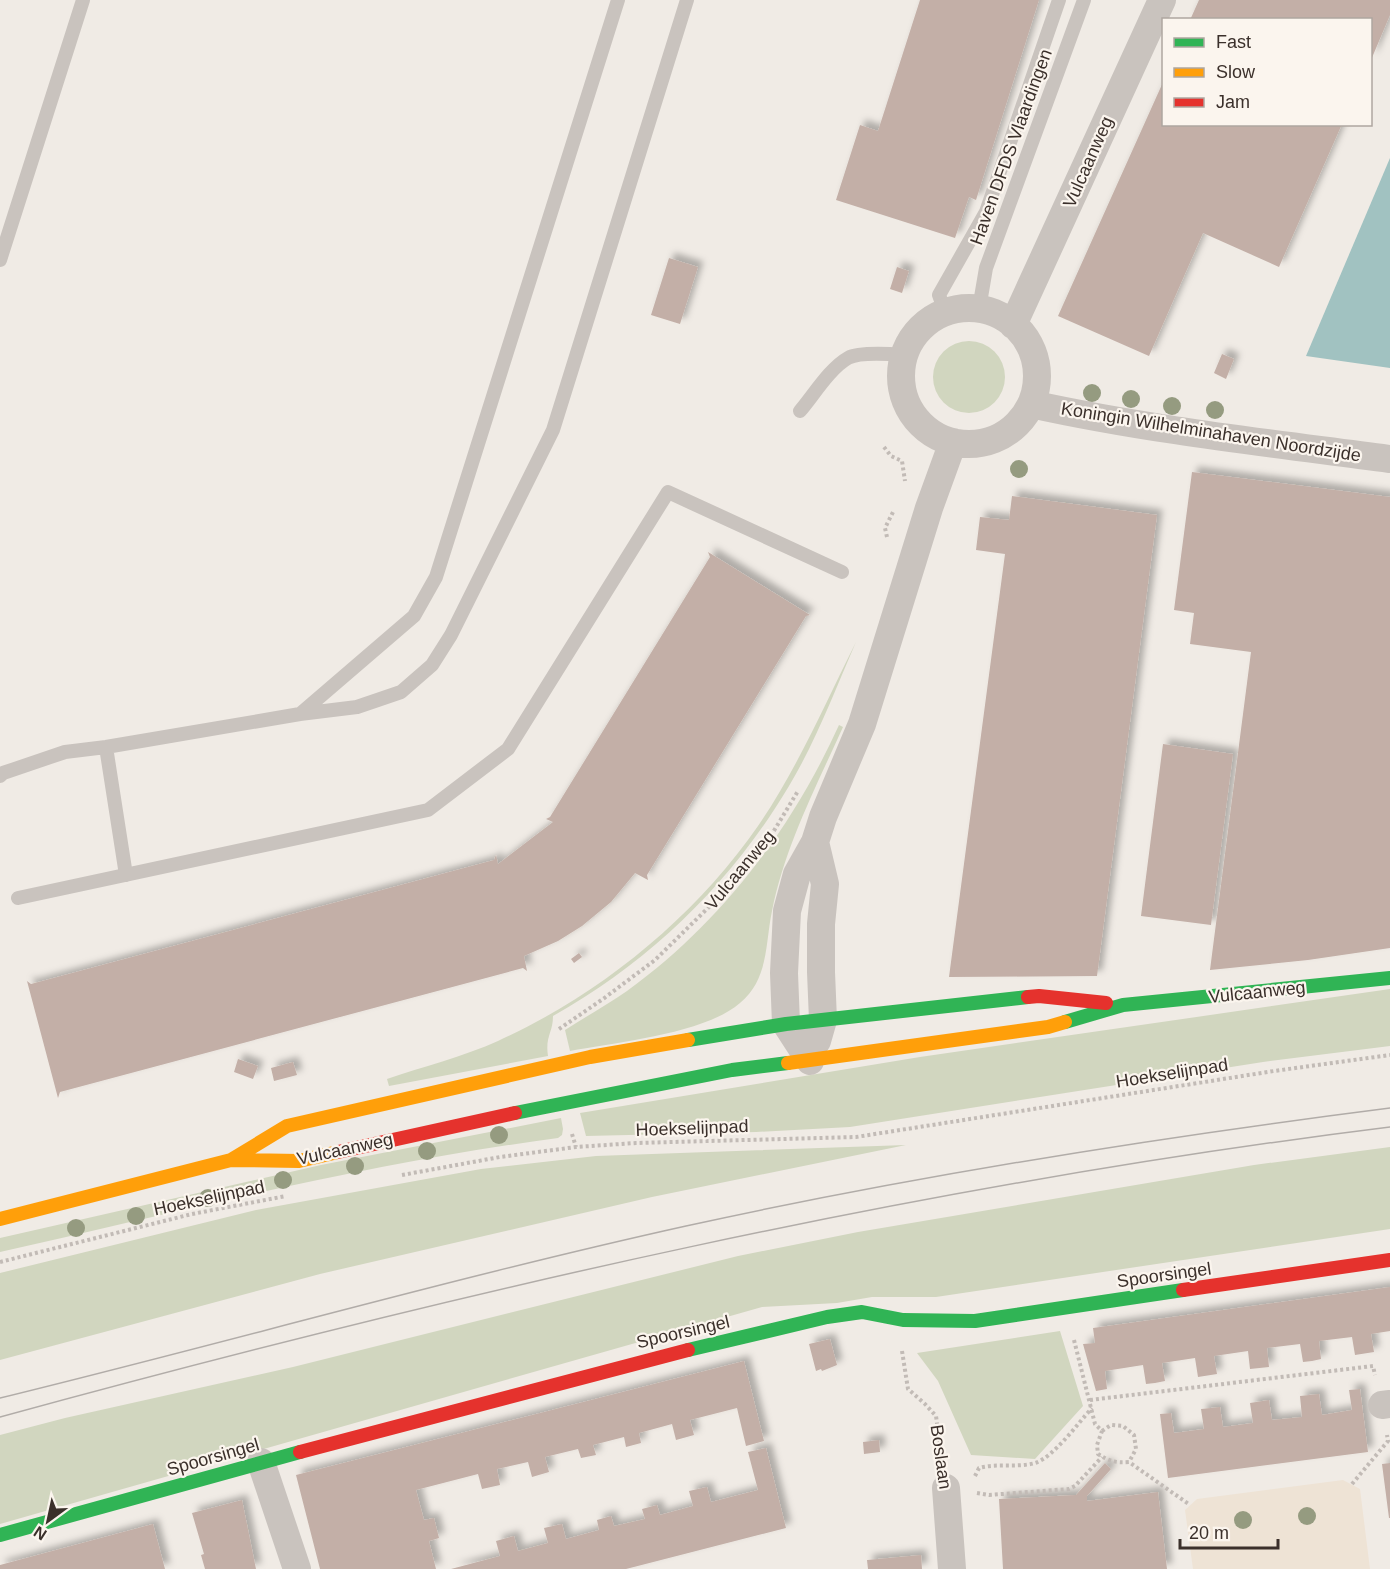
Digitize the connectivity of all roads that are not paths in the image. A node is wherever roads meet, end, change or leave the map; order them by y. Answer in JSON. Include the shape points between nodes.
{"nodes":[{"id":1,"x":83,"y":0,"type":"edge"},
{"id":2,"x":618,"y":0,"type":"edge"},
{"id":3,"x":687,"y":0,"type":"edge"},
{"id":4,"x":1059,"y":0,"type":"edge"},
{"id":5,"x":1084,"y":0,"type":"edge"},
{"id":6,"x":1162,"y":0,"type":"edge"},
{"id":7,"x":0,"y":260,"type":"edge"},
{"id":8,"x":979,"y":309,"type":"junction"},
{"id":9,"x":945,"y":312,"type":"junction"},
{"id":10,"x":1013,"y":325,"type":"junction"},
{"id":11,"x":904,"y":355,"type":"junction"},
{"id":12,"x":1031,"y":404,"type":"junction"},
{"id":13,"x":800,"y":411,"type":"dead end"},
{"id":14,"x":953,"y":442,"type":"junction"},
{"id":15,"x":1390,"y":459,"type":"edge"},
{"id":16,"x":842,"y":572,"type":"dead end"},
{"id":17,"x":300,"y":714,"type":"junction"},
{"id":18,"x":106,"y":747,"type":"junction"},
{"id":19,"x":0,"y":776,"type":"edge"},
{"id":20,"x":815,"y":842,"type":"junction"},
{"id":21,"x":126,"y":875,"type":"junction"},
{"id":22,"x":18,"y":898,"type":"dead end"},
{"id":23,"x":1390,"y":978,"type":"edge"},
{"id":24,"x":1123,"y":1005,"type":"junction"},
{"id":25,"x":823,"y":1020,"type":"junction"},
{"id":26,"x":786,"y":1024,"type":"junction"},
{"id":27,"x":810,"y":1061,"type":"junction"},
{"id":28,"x":231,"y":1160,"type":"junction"},
{"id":29,"x":0,"y":1219,"type":"edge"},
{"id":30,"x":1390,"y":1260,"type":"edge"},
{"id":31,"x":261,"y":1462,"type":"junction"},
{"id":32,"x":954,"y":1489,"type":"road end"},
{"id":33,"x":0,"y":1535,"type":"edge"},
{"id":34,"x":297,"y":1569,"type":"edge"},
{"id":35,"x":952,"y":1569,"type":"edge"}],
"edges":[{"from":1,"to":7,"type":"lane"},
{"from":2,"to":17,"type":"lane","via":[[436,577],[414,616]]},
{"from":3,"to":17,"type":"lane","via":[[554,430],[451,635],[432,665],[401,692],[357,707]]},
{"from":4,"to":9,"type":"lane","via":[[986,213],[939,295]]},
{"from":5,"to":8,"type":"lane","name":"Haven DFDS Vlaardingen","via":[[986,268]]},
{"from":6,"to":10,"type":"street","name":"Vulcaanweg"},
{"from":8,"to":9,"type":"street"},
{"from":8,"to":10,"type":"street","via":[[991,311]]},
{"from":9,"to":11,"type":"street","via":[[927,322]]},
{"from":10,"to":12,"type":"street","via":[[1027,340],[1035,360],[1037,381]]},
{"from":11,"to":13,"type":"lane","via":[[849,357]]},
{"from":11,"to":14,"type":"street","via":[[901,378],[906,401],[918,420],[935,435]]},
{"from":12,"to":14,"type":"street","via":[[1014,427],[1000,437],[969,444]]},
{"from":12,"to":15,"type":"street","name":"Koningin Wilhelminahaven Noordzijde","via":[[1190,433]]},
{"from":14,"to":20,"type":"street","via":[[862,724]]},
{"from":16,"to":21,"type":"lane","via":[[668,492],[508,749],[428,810]]},
{"from":17,"to":18,"type":"lane"},
{"from":18,"to":19,"type":"lane","via":[[65,752]]},
{"from":18,"to":21,"type":"lane"},
{"from":20,"to":25,"type":"street","via":[[825,885]]},
{"from":20,"to":26,"type":"street","via":[[797,874],[787,911]]},
{"from":21,"to":22,"type":"lane"},
{"from":23,"to":24,"type":"main road","name":"Vulcaanweg"},
{"from":24,"to":25,"type":"main road","name":"Vulcaanweg","via":[[1039,996]]},
{"from":24,"to":27,"type":"main road","name":"Vulcaanweg","via":[[1048,1027]]},
{"from":25,"to":26,"type":"main road","name":"Vulcaanweg"},
{"from":25,"to":27,"type":"street"},
{"from":26,"to":27,"type":"street"},
{"from":26,"to":28,"type":"main road","name":"Vulcaanweg","via":[[602,1055],[287,1126]]},
{"from":27,"to":28,"type":"main road","name":"Vulcaanweg","via":[[732,1070],[564,1102],[299,1161]]},
{"from":28,"to":29,"type":"main road","name":"Vulcaanweg"},
{"from":30,"to":31,"type":"main road","name":"Spoorsingel","via":[[975,1321],[903,1320],[862,1312],[827,1317],[645,1360]]},
{"from":31,"to":33,"type":"main road","name":"Spoorsingel"},
{"from":31,"to":34,"type":"street"},
{"from":32,"to":35,"type":"street","name":"Boslaan"}]}
